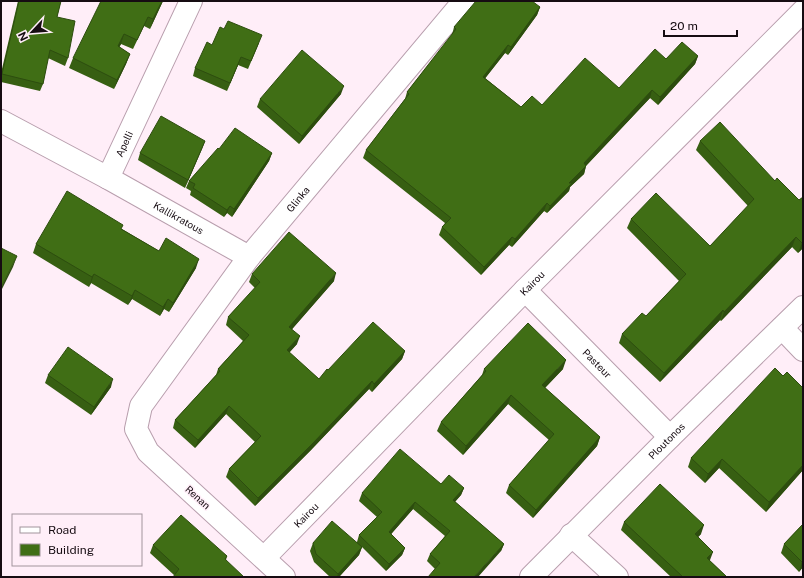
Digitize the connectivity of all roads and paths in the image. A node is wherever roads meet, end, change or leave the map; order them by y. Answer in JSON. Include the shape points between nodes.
{"nodes":[{"id":1,"x":191,"y":1,"type":"edge"},
{"id":2,"x":464,"y":1,"type":"edge"},
{"id":3,"x":803,"y":11,"type":"edge"},
{"id":4,"x":1,"y":121,"type":"edge"},
{"id":5,"x":108,"y":178,"type":"junction"},
{"id":6,"x":249,"y":257,"type":"junction"},
{"id":7,"x":525,"y":290,"type":"junction"},
{"id":8,"x":803,"y":307,"type":"edge"},
{"id":9,"x":782,"y":328,"type":"junction"},
{"id":10,"x":803,"y":350,"type":"edge"},
{"id":11,"x":141,"y":406,"type":"joint"},
{"id":12,"x":670,"y":437,"type":"junction"},
{"id":13,"x":571,"y":535,"type":"junction"},
{"id":14,"x":264,"y":558,"type":"junction"},
{"id":15,"x":284,"y":577,"type":"edge"},
{"id":16,"x":531,"y":577,"type":"edge"},
{"id":17,"x":617,"y":577,"type":"edge"}],
"edges":[{"from":1,"to":5,"type":"street","name":"Apelli"},
{"from":2,"to":6,"type":"street","name":"Glinka"},
{"from":3,"to":7,"type":"street","name":"Kairou"},
{"from":4,"to":5,"type":"street"},
{"from":5,"to":6,"type":"street","name":"Kallikratous"},
{"from":6,"to":11,"type":"street","name":"Glinka"},
{"from":7,"to":12,"type":"street","name":"Pasteur"},
{"from":7,"to":14,"type":"street","name":"Kairou"},
{"from":8,"to":9,"type":"street","name":"Ploutonos"},
{"from":9,"to":10,"type":"street"},
{"from":9,"to":12,"type":"street","name":"Ploutonos"},
{"from":11,"to":14,"type":"street","name":"Renan","via":[[136,429],[148,452]]},
{"from":12,"to":13,"type":"street","name":"Ploutonos"},
{"from":13,"to":16,"type":"street","name":"Ploutonos"},
{"from":13,"to":17,"type":"street"},
{"from":14,"to":15,"type":"street","name":"Renan"}]}
